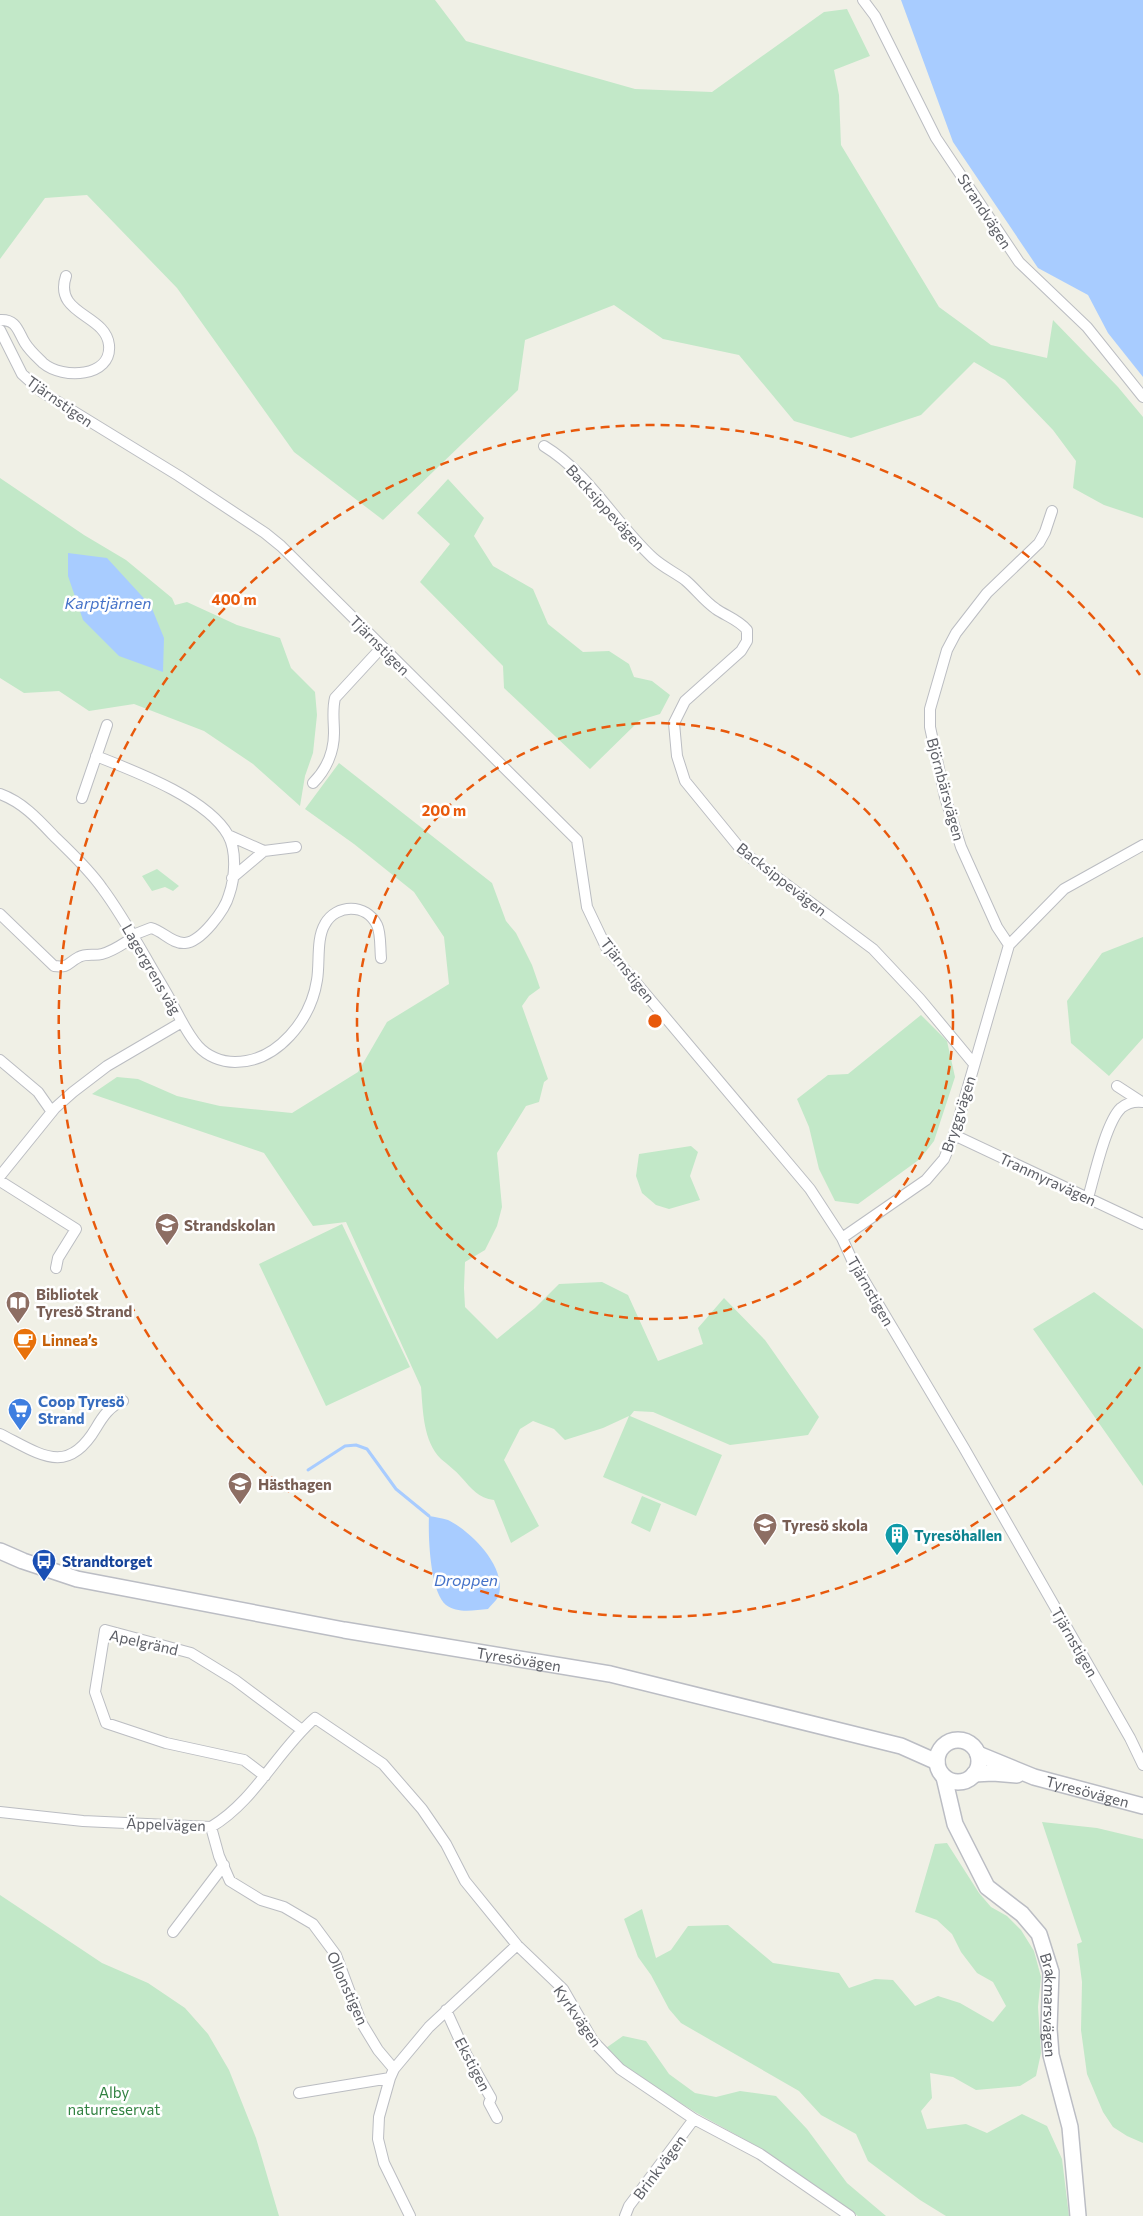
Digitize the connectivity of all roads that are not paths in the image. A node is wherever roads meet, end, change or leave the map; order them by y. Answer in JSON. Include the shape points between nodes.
{"nodes":[{"id":1,"x":863,"y":0,"type":"edge"},
{"id":2,"x":66,"y":276,"type":"dead end"},
{"id":3,"x":0,"y":320,"type":"edge"},
{"id":4,"x":0,"y":330,"type":"edge"},
{"id":5,"x":1143,"y":397,"type":"edge"},
{"id":6,"x":544,"y":446,"type":"dead end"},
{"id":7,"x":1052,"y":511,"type":"dead end"},
{"id":8,"x":382,"y":647,"type":"junction"},
{"id":9,"x":107,"y":725,"type":"dead end"},
{"id":10,"x":96,"y":756,"type":"junction"},
{"id":11,"x":313,"y":783,"type":"dead end"},
{"id":12,"x":0,"y":794,"type":"edge"},
{"id":13,"x":82,"y":798,"type":"dead end"},
{"id":14,"x":228,"y":835,"type":"junction"},
{"id":15,"x":1143,"y":845,"type":"edge"},
{"id":16,"x":296,"y":847,"type":"dead end"},
{"id":17,"x":264,"y":851,"type":"junction"},
{"id":18,"x":232,"y":878,"type":"junction"},
{"id":19,"x":0,"y":914,"type":"edge"},
{"id":20,"x":134,"y":936,"type":"junction"},
{"id":21,"x":1009,"y":945,"type":"junction"},
{"id":22,"x":382,"y":958,"type":"dead end"},
{"id":23,"x":182,"y":1022,"type":"junction"},
{"id":24,"x":0,"y":1060,"type":"edge"},
{"id":25,"x":974,"y":1064,"type":"junction"},
{"id":26,"x":1117,"y":1086,"type":"dead end"},
{"id":27,"x":1142,"y":1101,"type":"edge"},
{"id":28,"x":52,"y":1112,"type":"junction"},
{"id":29,"x":954,"y":1135,"type":"junction"},
{"id":30,"x":0,"y":1176,"type":"edge"},
{"id":31,"x":0,"y":1181,"type":"edge"},
{"id":32,"x":1088,"y":1198,"type":"junction"},
{"id":33,"x":1143,"y":1224,"type":"edge"},
{"id":34,"x":842,"y":1238,"type":"junction"},
{"id":35,"x":56,"y":1268,"type":"dead end"},
{"id":36,"x":123,"y":1401,"type":"dead end"},
{"id":37,"x":0,"y":1434,"type":"edge"},
{"id":38,"x":0,"y":1544,"type":"edge"},
{"id":39,"x":0,"y":1551,"type":"edge"},
{"id":40,"x":133,"y":1590,"type":"junction"},
{"id":41,"x":315,"y":1718,"type":"joint"},
{"id":42,"x":302,"y":1730,"type":"junction"},
{"id":43,"x":901,"y":1746,"type":"junction"},
{"id":44,"x":943,"y":1746,"type":"junction"},
{"id":45,"x":978,"y":1754,"type":"junction"},
{"id":46,"x":937,"y":1762,"type":"junction"},
{"id":47,"x":1143,"y":1766,"type":"edge"},
{"id":48,"x":265,"y":1776,"type":"junction"},
{"id":49,"x":944,"y":1776,"type":"junction"},
{"id":50,"x":971,"y":1777,"type":"junction"},
{"id":51,"x":1034,"y":1777,"type":"junction"},
{"id":52,"x":1143,"y":1806,"type":"edge"},
{"id":53,"x":0,"y":1812,"type":"edge"},
{"id":54,"x":955,"y":1824,"type":"junction"},
{"id":55,"x":211,"y":1827,"type":"junction"},
{"id":56,"x":224,"y":1865,"type":"junction"},
{"id":57,"x":173,"y":1932,"type":"dead end"},
{"id":58,"x":517,"y":1945,"type":"junction"},
{"id":59,"x":446,"y":2010,"type":"junction"},
{"id":60,"x":392,"y":2074,"type":"junction"},
{"id":61,"x":299,"y":2093,"type":"dead end"},
{"id":62,"x":496,"y":2118,"type":"dead end"},
{"id":63,"x":694,"y":2119,"type":"junction"},
{"id":64,"x":410,"y":2216,"type":"edge"},
{"id":65,"x":625,"y":2216,"type":"edge"},
{"id":66,"x":850,"y":2216,"type":"edge"},
{"id":67,"x":1078,"y":2216,"type":"edge"}],
"edges":[{"from":1,"to":5,"type":"street","name":"Strandvägen","via":[[875,16],[936,138],[1018,262],[1087,327]]},
{"from":2,"to":3,"type":"street","via":[[63,288],[66,300],[100,328],[106,337],[108,352],[97,367],[88,372],[60,373],[48,367],[25,344],[16,324]]},
{"from":4,"to":8,"type":"street","name":"Tjärnstigen","via":[[27,380],[274,540]]},
{"from":6,"to":25,"type":"street","name":"Backsippevägen","via":[[584,479],[656,560],[747,630],[747,641],[741,651],[685,701],[674,723],[677,756],[685,781],[744,852],[873,950],[920,999]]},
{"from":7,"to":21,"type":"street","name":"Björnbärsvägen","via":[[1039,542],[987,593],[956,633],[947,650],[930,710],[930,727],[941,779],[960,847],[997,927]]},
{"from":8,"to":11,"type":"street","via":[[335,698],[332,749],[323,773]]},
{"from":8,"to":34,"type":"street","name":"Tjärnstigen","via":[[576,840],[587,907],[606,947],[810,1189]]},
{"from":9,"to":10,"type":"street"},
{"from":10,"to":13,"type":"street"},
{"from":10,"to":14,"type":"street","via":[[170,788],[199,806]]},
{"from":12,"to":20,"type":"street","name":"Lagergrens väg","via":[[21,803],[82,864],[102,887]]},
{"from":14,"to":17,"type":"street"},
{"from":14,"to":18,"type":"street","via":[[233,853]]},
{"from":15,"to":21,"type":"street","via":[[1064,889]]},
{"from":16,"to":17,"type":"street"},
{"from":17,"to":18,"type":"street"},
{"from":18,"to":20,"type":"street","via":[[229,896],[201,936],[191,942],[177,942],[151,928]]},
{"from":19,"to":20,"type":"street","via":[[54,966],[69,966],[79,957],[107,952]]},
{"from":20,"to":23,"type":"street","name":"Lagergrens väg"},
{"from":21,"to":25,"type":"street","name":"Bryggvägen"},
{"from":22,"to":23,"type":"street","via":[[378,926],[372,918],[364,911],[350,908],[339,911],[329,917],[323,927],[317,980],[308,1011],[297,1028],[280,1044],[248,1061],[225,1061],[197,1045]]},
{"from":23,"to":28,"type":"street","name":"Lagergrens väg","via":[[107,1066]]},
{"from":24,"to":28,"type":"street","via":[[38,1092]]},
{"from":25,"to":29,"type":"street","name":"Bryggvägen"},
{"from":26,"to":27,"type":"street"},
{"from":27,"to":32,"type":"street","via":[[1130,1102],[1115,1117]]},
{"from":28,"to":30,"type":"street","name":"Lagergrens väg"},
{"from":29,"to":32,"type":"street","name":"Tranmyravägen"},
{"from":29,"to":34,"type":"street","name":"Bryggvägen","via":[[944,1158],[926,1180]]},
{"from":31,"to":35,"type":"street","via":[[76,1229],[58,1258]]},
{"from":32,"to":33,"type":"street","name":"Tranmyravägen"},
{"from":34,"to":47,"type":"street","name":"Tjärnstigen","via":[[1130,1738]]},
{"from":36,"to":37,"type":"street","via":[[104,1415],[83,1448],[68,1456],[52,1458]]},
{"from":38,"to":40,"type":"main road","name":"Tyresövägen"},
{"from":39,"to":40,"type":"main road","name":"Tyresövägen","via":[[77,1579]]},
{"from":40,"to":43,"type":"main road","name":"Tyresövägen","via":[[344,1630],[610,1674]]},
{"from":41,"to":42,"type":"street","name":"Äppelvägen"},
{"from":41,"to":58,"type":"street","name":"Kyrkvägen","via":[[383,1764],[422,1809],[446,1844],[465,1881]]},
{"from":42,"to":48,"type":"street","name":"Äppelvägen"},
{"from":42,"to":48,"type":"street","name":"Apelgränd","via":[[235,1680],[191,1653],[105,1630],[95,1692],[106,1723],[166,1743],[244,1760]]},
{"from":43,"to":44,"type":"main road","name":"Tyresövägen"},
{"from":43,"to":46,"type":"main road","name":"Tyresövägen"},
{"from":44,"to":45,"type":"main road","name":"Tyresövägen","via":[[952,1740],[963,1740],[970,1743]]},
{"from":44,"to":46,"type":"main road"},
{"from":45,"to":50,"type":"main road","via":[[978,1766]]},
{"from":45,"to":51,"type":"main road","name":"Tyresövägen"},
{"from":46,"to":49,"type":"main road"},
{"from":48,"to":55,"type":"street","name":"Äppelvägen","via":[[224,1819]]},
{"from":49,"to":50,"type":"main road","name":"Tyresövägen","via":[[955,1782]]},
{"from":49,"to":54,"type":"main road","name":"Brakmarsvägen"},
{"from":50,"to":51,"type":"main road","name":"Tyresövägen","via":[[993,1773]]},
{"from":50,"to":54,"type":"main road","via":[[963,1786]]},
{"from":51,"to":52,"type":"main road","name":"Tyresövägen"},
{"from":53,"to":55,"type":"street","name":"Äppelvägen","via":[[82,1821]]},
{"from":54,"to":67,"type":"main road","name":"Brakmarsvägen","via":[[987,1887],[1022,1914],[1039,1934],[1048,1962],[1051,1972],[1048,2029],[1051,2055],[1070,2127]]},
{"from":55,"to":56,"type":"street","name":"Ollonstigen"},
{"from":56,"to":57,"type":"street"},
{"from":56,"to":60,"type":"street","name":"Ollonstigen","via":[[230,1881],[313,1924],[336,1955],[361,2022]]},
{"from":58,"to":59,"type":"street"},
{"from":58,"to":63,"type":"street","name":"Kyrkvägen","via":[[563,1990],[593,2041],[620,2069]]},
{"from":59,"to":60,"type":"street"},
{"from":59,"to":62,"type":"street","name":"Ekstigen","via":[[491,2098],[489,2103]]},
{"from":60,"to":61,"type":"street"},
{"from":60,"to":64,"type":"street","via":[[379,2117],[378,2140],[384,2162]]},
{"from":63,"to":65,"type":"street","name":"Brinkvägen"},
{"from":63,"to":66,"type":"street","name":"Kyrkvägen","via":[[760,2154]]}]}
